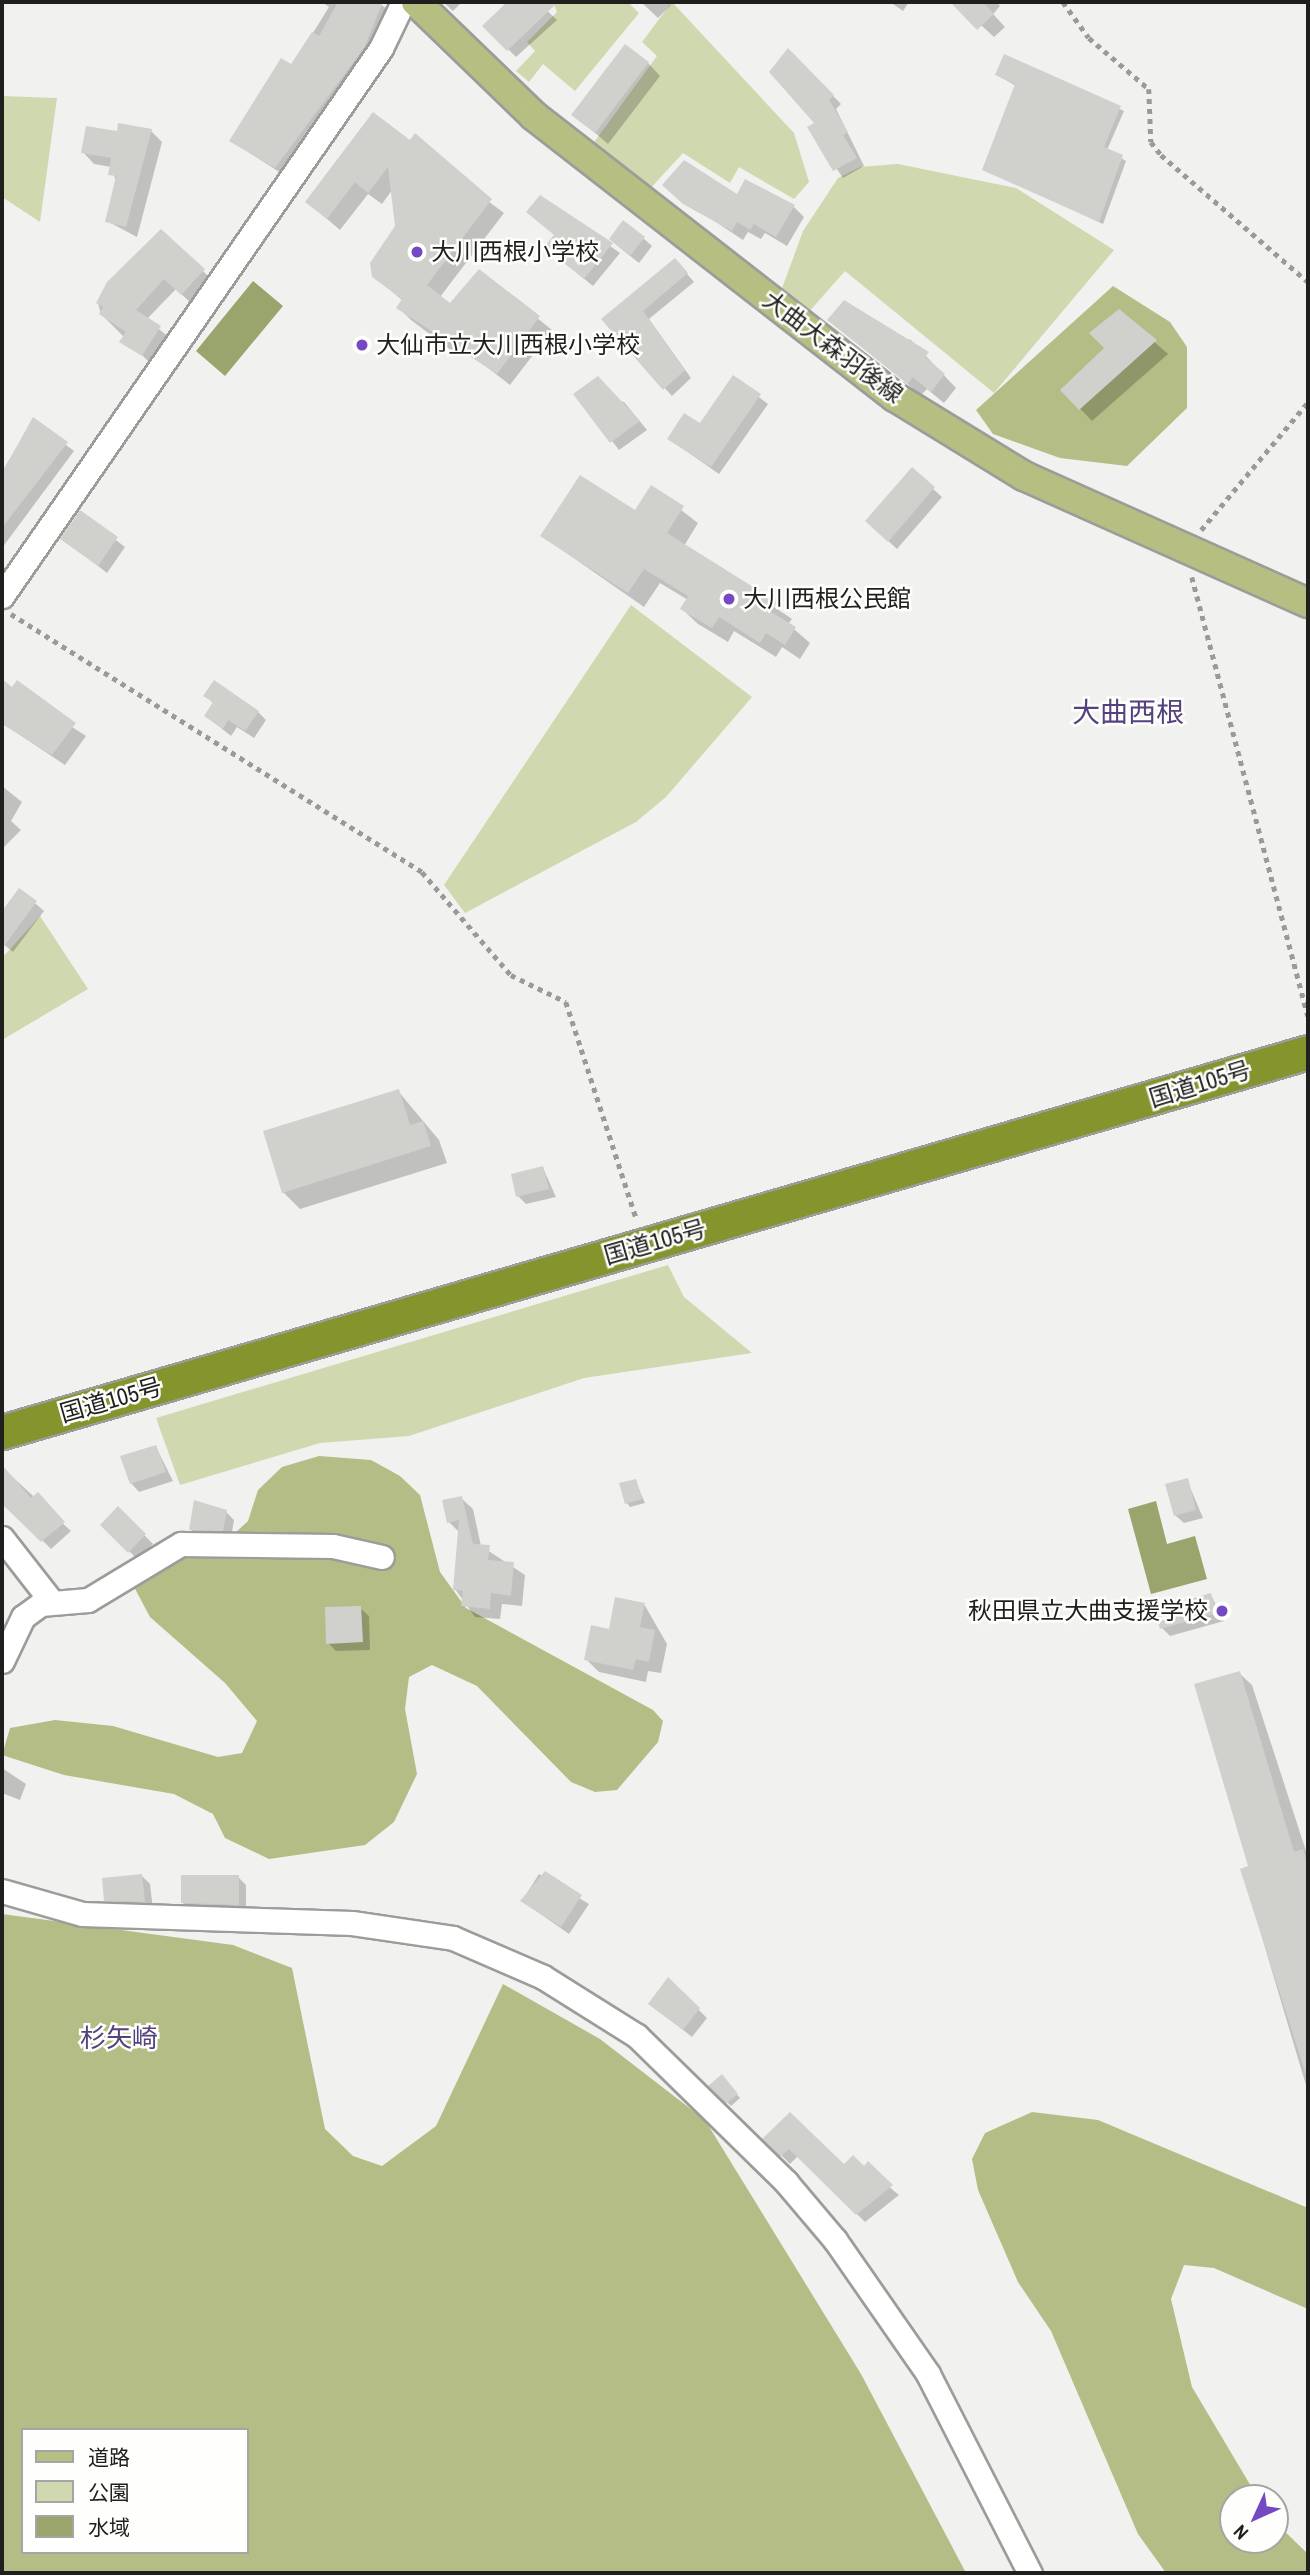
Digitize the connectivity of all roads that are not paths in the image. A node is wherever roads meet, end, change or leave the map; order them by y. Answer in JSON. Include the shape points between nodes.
{"nodes":[{"id":1,"x":403,"y":2,"type":"edge"},
{"id":2,"x":416,"y":2,"type":"edge"},
{"id":3,"x":2,"y":596,"type":"edge"},
{"id":4,"x":1308,"y":603,"type":"edge"},
{"id":5,"x":1308,"y":1052,"type":"edge"},
{"id":6,"x":2,"y":1432,"type":"edge"},
{"id":7,"x":2,"y":1538,"type":"edge"},
{"id":8,"x":382,"y":1557,"type":"dead end"},
{"id":9,"x":52,"y":1602,"type":"junction"},
{"id":10,"x":2,"y":1661,"type":"edge"},
{"id":11,"x":2,"y":1891,"type":"edge"},
{"id":12,"x":1030,"y":2573,"type":"edge"}],
"edges":[{"from":1,"to":3,"type":"street","via":[[381,48]]},
{"from":2,"to":4,"type":"main road","name":"大曲大森羽後線","via":[[534,116],[895,397],[1024,476]]},
{"from":5,"to":6,"type":"highway","name":"国道105号"},
{"from":7,"to":9,"type":"street"},
{"from":8,"to":9,"type":"street","via":[[333,1546],[181,1544],[88,1600]]},
{"from":9,"to":10,"type":"street","via":[[23,1617]]},
{"from":11,"to":12,"type":"street","via":[[82,1913],[352,1923],[453,1938],[543,1977],[637,2036],[786,2182],[835,2240],[928,2374]]}]}
